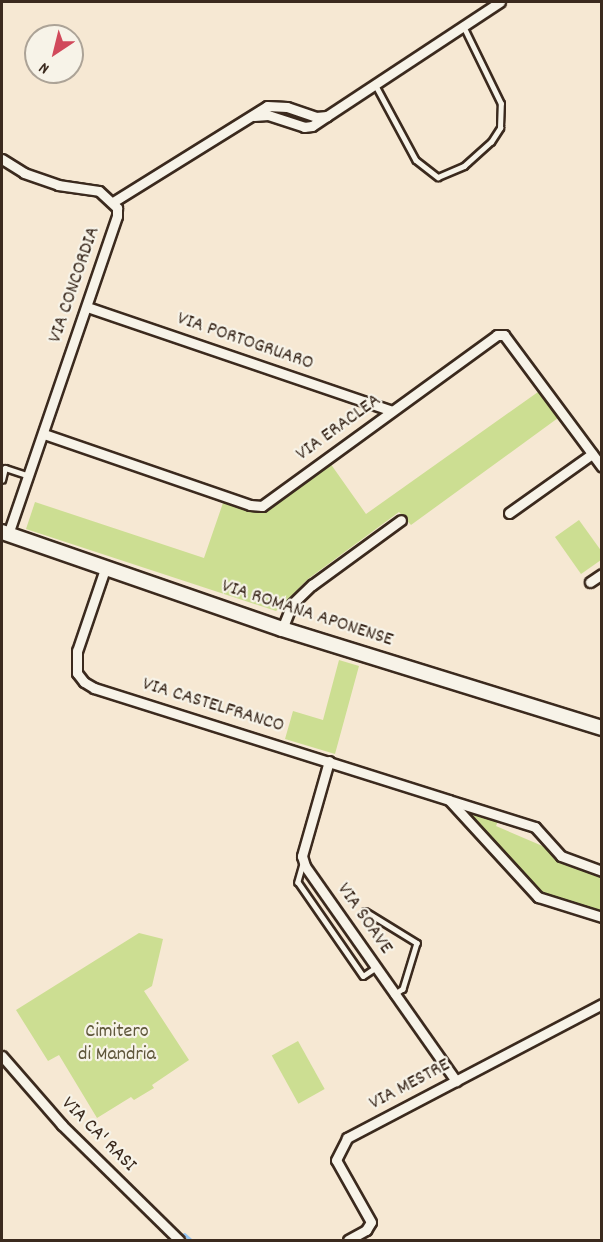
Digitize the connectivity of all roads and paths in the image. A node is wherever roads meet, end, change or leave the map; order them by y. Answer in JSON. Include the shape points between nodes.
{"nodes":[{"id":1,"x":500,"y":2,"type":"edge"},
{"id":2,"x":463,"y":26,"type":"junction"},
{"id":3,"x":375,"y":84,"type":"junction"},
{"id":4,"x":252,"y":116,"type":"junction"},
{"id":5,"x":327,"y":116,"type":"junction"},
{"id":6,"x":2,"y":159,"type":"edge"},
{"id":7,"x":113,"y":202,"type":"junction"},
{"id":8,"x":87,"y":307,"type":"junction"},
{"id":9,"x":392,"y":411,"type":"junction"},
{"id":10,"x":44,"y":434,"type":"junction"},
{"id":11,"x":592,"y":454,"type":"junction"},
{"id":12,"x":602,"y":467,"type":"edge"},
{"id":13,"x":29,"y":476,"type":"junction"},
{"id":14,"x":2,"y":480,"type":"edge"},
{"id":15,"x":509,"y":513,"type":"dead end"},
{"id":16,"x":401,"y":520,"type":"dead end"},
{"id":17,"x":5,"y":533,"type":"edge"},
{"id":18,"x":106,"y":566,"type":"junction"},
{"id":19,"x":602,"y":574,"type":"edge"},
{"id":20,"x":590,"y":582,"type":"dead end"},
{"id":21,"x":282,"y":628,"type":"junction"},
{"id":22,"x":602,"y":728,"type":"edge"},
{"id":23,"x":329,"y":762,"type":"junction"},
{"id":24,"x":449,"y":800,"type":"junction"},
{"id":25,"x":304,"y":861,"type":"junction"},
{"id":26,"x":602,"y":871,"type":"edge"},
{"id":27,"x":365,"y":911,"type":"dead end"},
{"id":28,"x":602,"y":917,"type":"edge"},
{"id":29,"x":376,"y":967,"type":"junction"},
{"id":30,"x":394,"y":994,"type":"junction"},
{"id":31,"x":602,"y":1004,"type":"edge"},
{"id":32,"x":2,"y":1056,"type":"edge"},
{"id":33,"x":456,"y":1081,"type":"junction"},
{"id":34,"x":173,"y":1239,"type":"edge"},
{"id":35,"x":348,"y":1240,"type":"edge"}],
"edges":[{"from":1,"to":2,"type":"street"},
{"from":2,"to":3,"type":"street"},
{"from":2,"to":3,"type":"lane","via":[[501,104],[500,128],[491,142],[464,166],[438,177],[416,160]]},
{"from":3,"to":5,"type":"street"},
{"from":4,"to":5,"type":"street","via":[[267,106],[277,105],[316,117]]},
{"from":4,"to":5,"type":"street","via":[[268,115],[304,127]]},
{"from":4,"to":7,"type":"street"},
{"from":6,"to":7,"type":"street","via":[[24,173],[58,185],[99,191]]},
{"from":7,"to":8,"type":"street","name":"VIA CONCORDIA","via":[[117,216]]},
{"from":8,"to":9,"type":"street","name":"VIA PORTOGRUARO"},
{"from":8,"to":10,"type":"street","name":"VIA CONCORDIA"},
{"from":9,"to":10,"type":"street","name":"VIA ERACLEA","via":[[262,506]]},
{"from":9,"to":11,"type":"street","name":"VIA ERACLEA","via":[[497,335],[504,335]]},
{"from":10,"to":13,"type":"street","name":"VIA CONCORDIA"},
{"from":11,"to":12,"type":"street","name":"VIA ERACLEA"},
{"from":11,"to":15,"type":"street"},
{"from":13,"to":14,"type":"lane","via":[[6,468]]},
{"from":13,"to":17,"type":"street","name":"VIA CONCORDIA"},
{"from":16,"to":21,"type":"street","via":[[312,585],[292,604]]},
{"from":17,"to":18,"type":"street","name":"VIA ROMANA APONENSE"},
{"from":18,"to":21,"type":"street","name":"VIA ROMANA APONENSE"},
{"from":18,"to":23,"type":"street","name":"VIA CASTELFRANCO","via":[[78,651],[77,673],[84,682]]},
{"from":19,"to":20,"type":"street"},
{"from":21,"to":22,"type":"street","name":"VIA ROMANA APONENSE"},
{"from":23,"to":24,"type":"street","name":"VIA CASTELFRANCO"},
{"from":23,"to":25,"type":"street","via":[[302,856]]},
{"from":24,"to":26,"type":"street","name":"VIA CASTELFRANCO","via":[[535,827],[561,856]]},
{"from":24,"to":28,"type":"street","via":[[537,897]]},
{"from":25,"to":29,"type":"street","name":"VIA SOAVE"},
{"from":25,"to":29,"type":"lane","via":[[298,882],[363,975]]},
{"from":27,"to":30,"type":"lane","via":[[417,943],[403,988]]},
{"from":29,"to":30,"type":"street","name":"VIA SOAVE"},
{"from":30,"to":33,"type":"street","name":"VIA SOAVE"},
{"from":31,"to":33,"type":"street","name":"VIA MESTRE"},
{"from":32,"to":34,"type":"street","name":"VIA CA' RASI","via":[[62,1125]]},
{"from":33,"to":35,"type":"street","name":"VIA MESTRE","via":[[347,1138],[340,1148],[336,1160],[339,1170],[371,1222],[366,1230]]}]}
